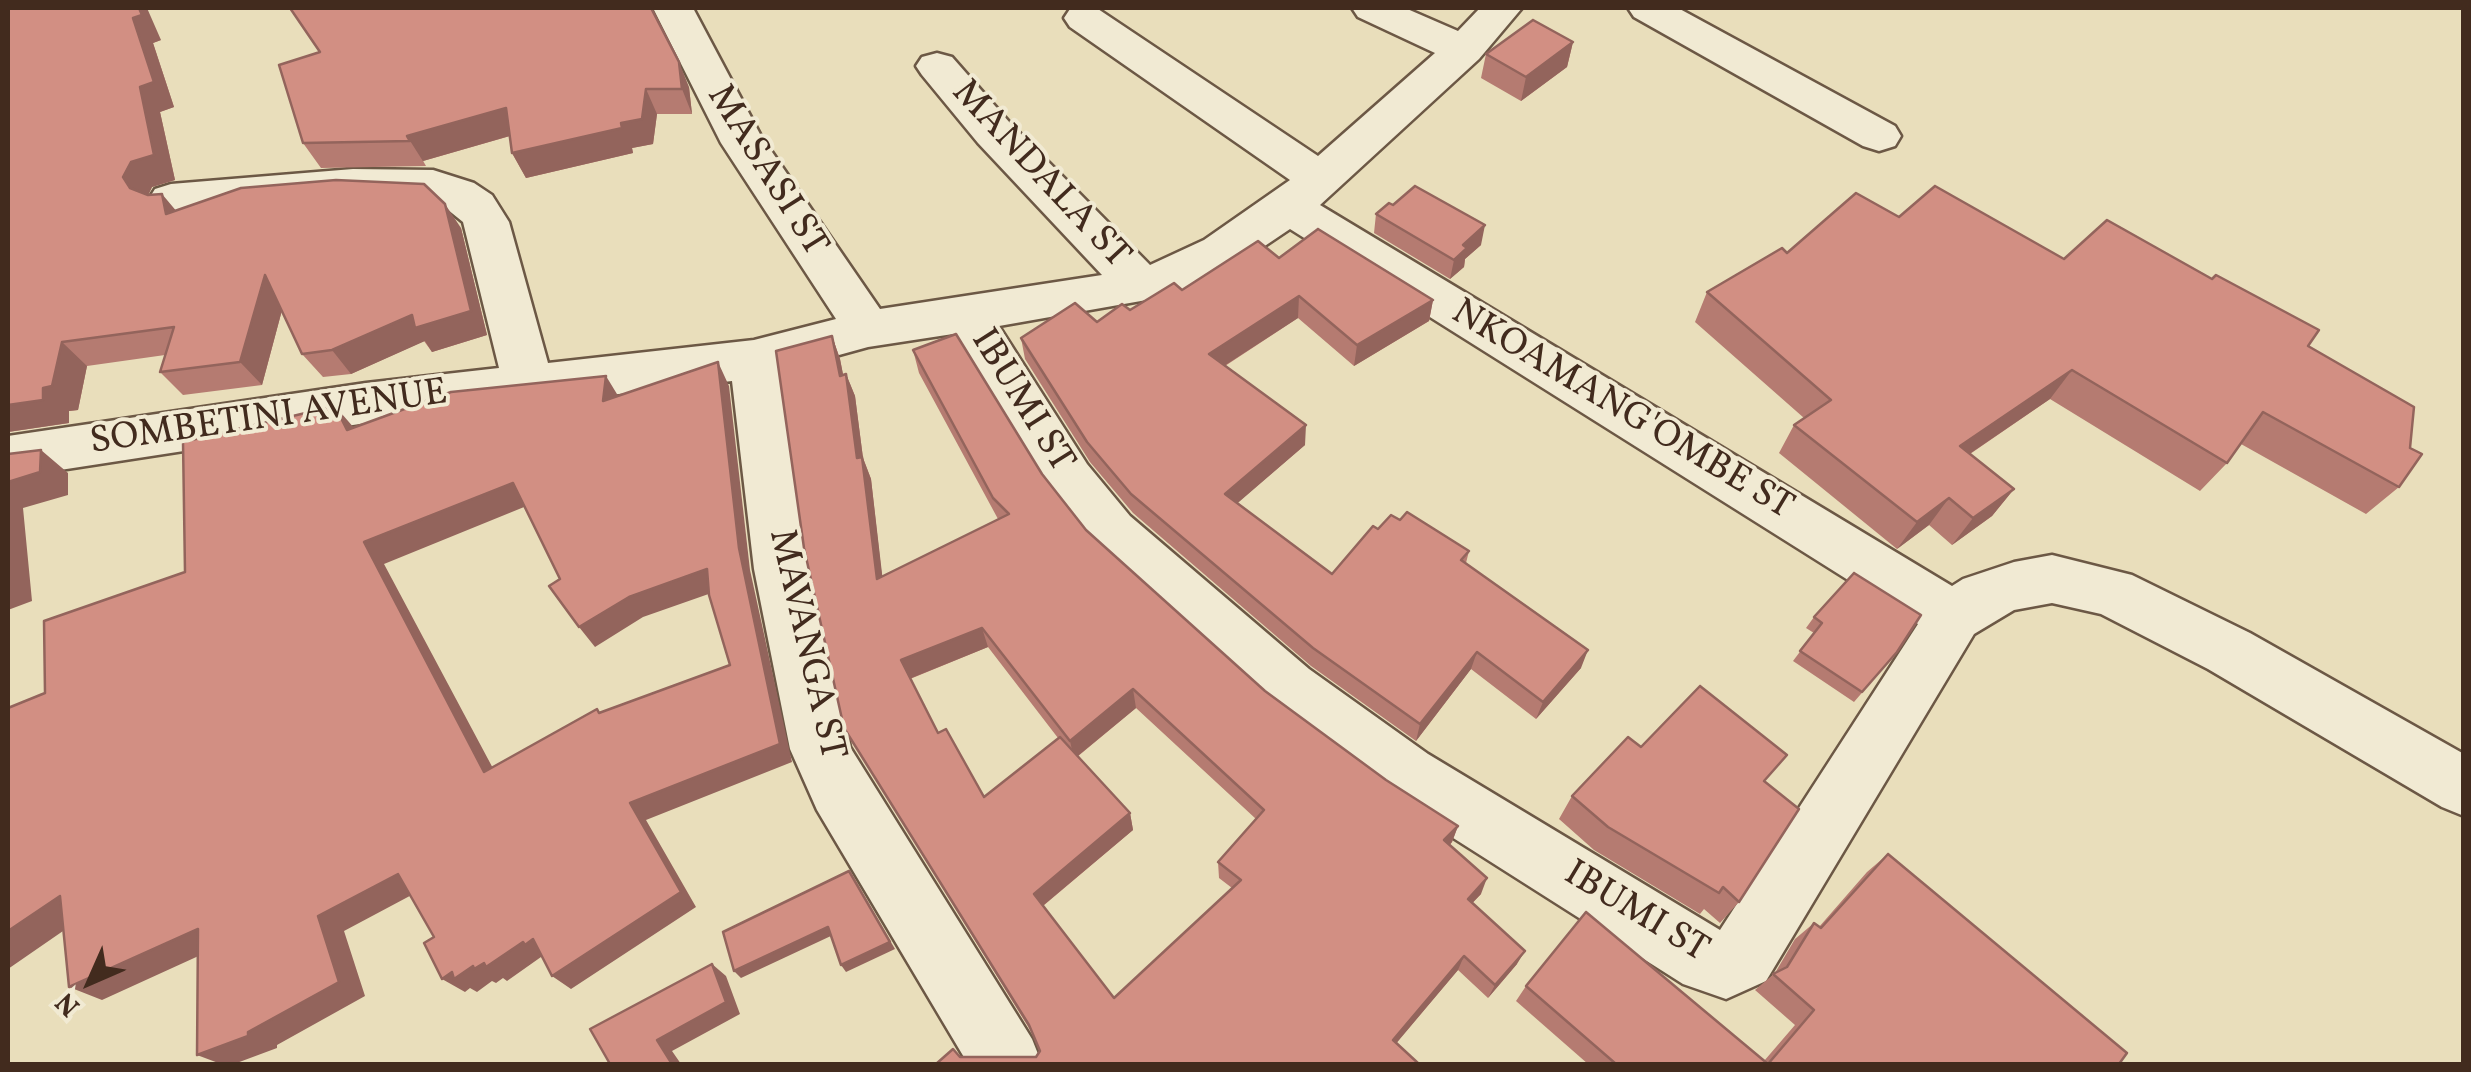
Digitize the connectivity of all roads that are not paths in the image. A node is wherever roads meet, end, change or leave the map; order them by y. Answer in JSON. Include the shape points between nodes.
{"nodes":[{"id":1,"x":673,"y":8,"type":"edge"},
{"id":2,"x":1372,"y":8,"type":"edge"},
{"id":3,"x":1502,"y":8,"type":"edge"},
{"id":4,"x":1648,"y":8,"type":"edge"},
{"id":5,"x":1084,"y":18,"type":"dead end"},
{"id":6,"x":1464,"y":50,"type":"junction"},
{"id":7,"x":937,"y":66,"type":"dead end"},
{"id":8,"x":1879,"y":136,"type":"dead end"},
{"id":9,"x":1304,"y":193,"type":"junction"},
{"id":10,"x":171,"y":200,"type":"dead end"},
{"id":11,"x":1141,"y":286,"type":"junction"},
{"id":12,"x":965,"y":313,"type":"junction"},
{"id":13,"x":868,"y":330,"type":"junction"},
{"id":14,"x":754,"y":359,"type":"junction"},
{"id":15,"x":529,"y":386,"type":"junction"},
{"id":16,"x":8,"y":457,"type":"edge"},
{"id":17,"x":1954,"y":618,"type":"junction"},
{"id":18,"x":2464,"y":787,"type":"edge"},
{"id":19,"x":1007,"y":1064,"type":"edge"}],
"edges":[{"from":1,"to":13,"type":"street","name":"MASASI ST","via":[[743,143]]},
{"from":2,"to":6,"type":"street"},
{"from":3,"to":6,"type":"street","name":"SOMBETINI AVENUE"},
{"from":4,"to":8,"type":"street"},
{"from":5,"to":9,"type":"street","name":"NKOAMANG'OMBE ST"},
{"from":6,"to":9,"type":"street","name":"SOMBETINI AVENUE"},
{"from":7,"to":11,"type":"street","name":"MANDALA ST"},
{"from":9,"to":11,"type":"street","name":"SOMBETINI AVENUE","via":[[1221,252]]},
{"from":9,"to":17,"type":"street","name":"NKOAMANG'OMBE ST"},
{"from":10,"to":15,"type":"street","via":[[354,185],[434,186],[458,194],[486,222]]},
{"from":11,"to":12,"type":"street","name":"SOMBETINI AVENUE"},
{"from":12,"to":13,"type":"street","name":"SOMBETINI AVENUE"},
{"from":12,"to":17,"type":"street","name":"IBUMI ST","via":[[1068,479],[1111,532],[1288,688],[1406,774],[1726,966],[1742,957]]},
{"from":13,"to":14,"type":"street","name":"SOMBETINI AVENUE"},
{"from":14,"to":15,"type":"street","name":"SOMBETINI AVENUE"},
{"from":14,"to":19,"type":"street","name":"MAVANGA ST","via":[[782,569],[820,749]]},
{"from":15,"to":16,"type":"street","name":"SOMBETINI AVENUE","via":[[366,403]]},
{"from":17,"to":18,"type":"street","name":"IBUMI ST","via":[[1983,596],[2052,579],[2112,592],[2229,651]]}]}
